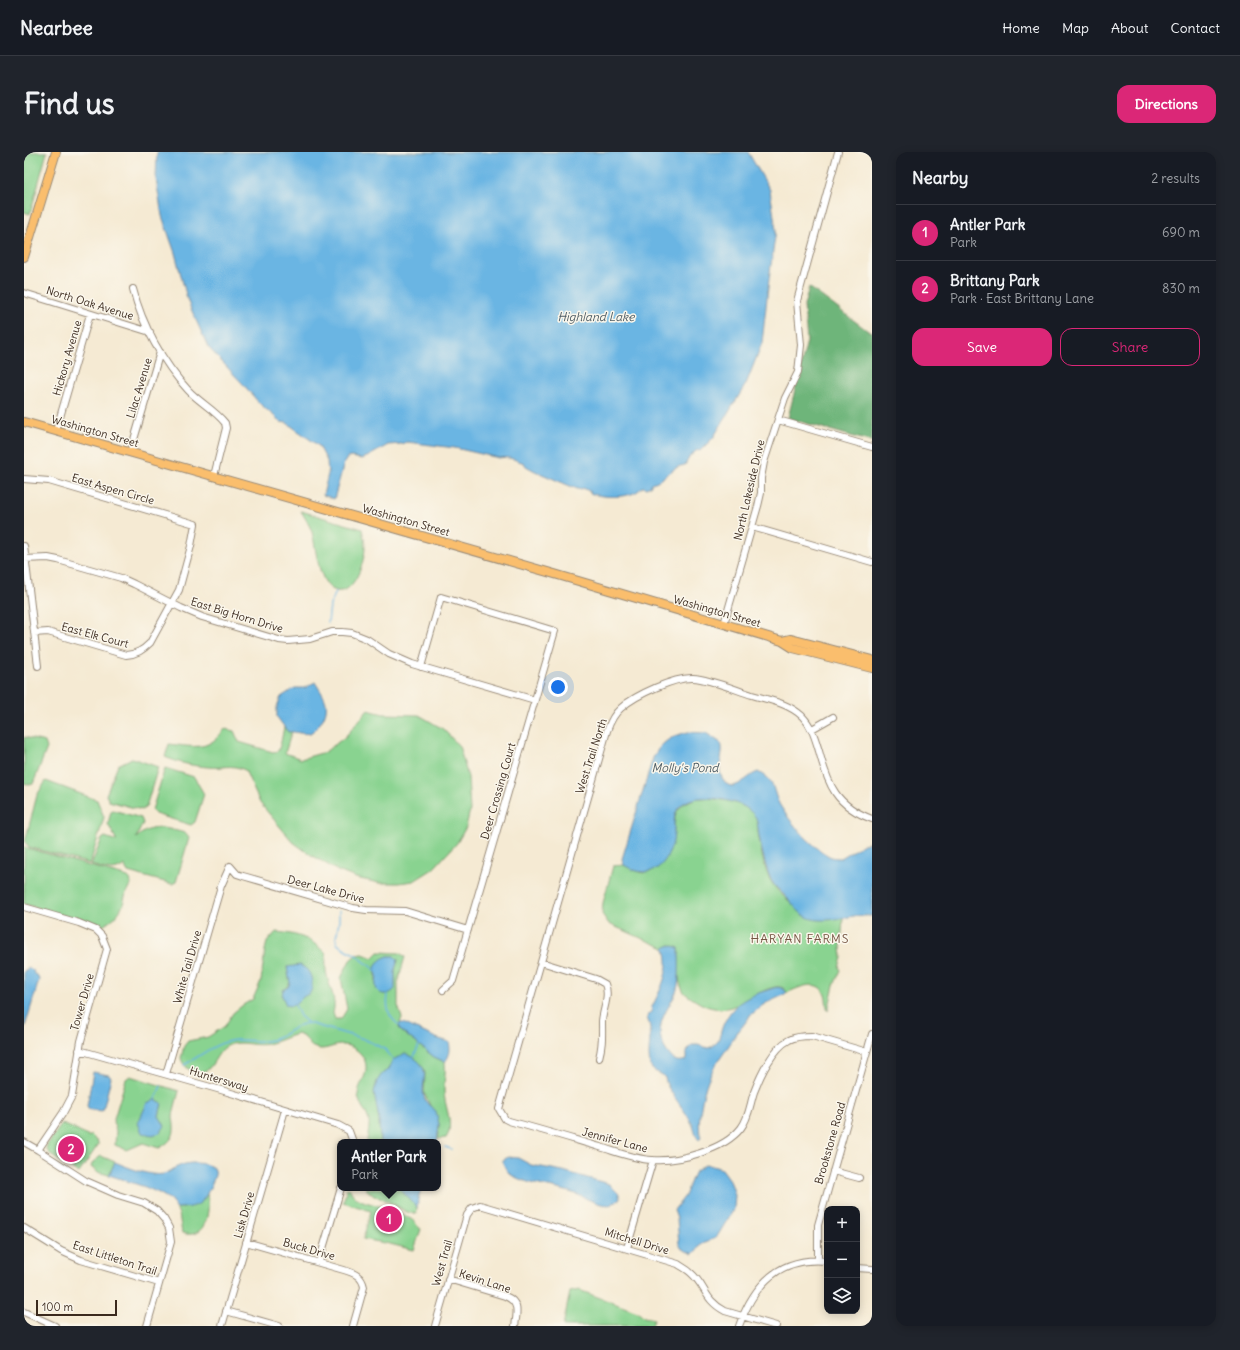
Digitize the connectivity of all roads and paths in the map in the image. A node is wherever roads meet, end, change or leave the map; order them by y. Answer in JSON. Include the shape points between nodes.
{"nodes":[{"id":1,"x":56,"y":152,"type":"edge"},
{"id":2,"x":838,"y":152,"type":"edge"},
{"id":3,"x":24,"y":257,"type":"edge"},
{"id":4,"x":133,"y":289,"type":"dead end"},
{"id":5,"x":24,"y":293,"type":"edge"},
{"id":6,"x":90,"y":314,"type":"junction"},
{"id":7,"x":150,"y":332,"type":"junction"},
{"id":8,"x":160,"y":352,"type":"junction"},
{"id":9,"x":778,"y":420,"type":"junction"},
{"id":10,"x":24,"y":422,"type":"edge"},
{"id":11,"x":56,"y":431,"type":"junction"},
{"id":12,"x":872,"y":447,"type":"edge"},
{"id":13,"x":130,"y":453,"type":"junction"},
{"id":14,"x":214,"y":476,"type":"junction"},
{"id":15,"x":24,"y":480,"type":"edge"},
{"id":16,"x":195,"y":524,"type":"joint"},
{"id":17,"x":752,"y":527,"type":"junction"},
{"id":18,"x":24,"y":546,"type":"edge"},
{"id":19,"x":25,"y":559,"type":"edge"},
{"id":20,"x":872,"y":562,"type":"edge"},
{"id":21,"x":172,"y":603,"type":"junction"},
{"id":22,"x":724,"y":624,"type":"junction"},
{"id":23,"x":34,"y":632,"type":"junction"},
{"id":24,"x":782,"y":641,"type":"junction"},
{"id":25,"x":872,"y":660,"type":"edge"},
{"id":26,"x":38,"y":666,"type":"dead end"},
{"id":27,"x":421,"y":667,"type":"junction"},
{"id":28,"x":872,"y":668,"type":"edge"},
{"id":29,"x":535,"y":700,"type":"junction"},
{"id":30,"x":833,"y":717,"type":"dead end"},
{"id":31,"x":812,"y":729,"type":"junction"},
{"id":32,"x":872,"y":819,"type":"edge"},
{"id":33,"x":230,"y":866,"type":"joint"},
{"id":34,"x":24,"y":908,"type":"edge"},
{"id":35,"x":468,"y":930,"type":"junction"},
{"id":36,"x":541,"y":962,"type":"junction"},
{"id":37,"x":443,"y":990,"type":"dead end"},
{"id":38,"x":872,"y":1034,"type":"edge"},
{"id":39,"x":79,"y":1050,"type":"junction"},
{"id":40,"x":867,"y":1052,"type":"junction"},
{"id":41,"x":514,"y":1056,"type":"joint"},
{"id":42,"x":600,"y":1058,"type":"dead end"},
{"id":43,"x":166,"y":1074,"type":"junction"},
{"id":44,"x":285,"y":1110,"type":"junction"},
{"id":45,"x":352,"y":1139,"type":"edge"},
{"id":46,"x":24,"y":1142,"type":"edge"},
{"id":47,"x":38,"y":1150,"type":"junction"},
{"id":48,"x":653,"y":1160,"type":"junction"},
{"id":49,"x":833,"y":1171,"type":"junction"},
{"id":50,"x":859,"y":1178,"type":"dead end"},
{"id":51,"x":340,"y":1191,"type":"edge"},
{"id":52,"x":474,"y":1207,"type":"joint"},
{"id":53,"x":24,"y":1228,"type":"edge"},
{"id":54,"x":246,"y":1242,"type":"junction"},
{"id":55,"x":627,"y":1248,"type":"junction"},
{"id":56,"x":818,"y":1260,"type":"junction"},
{"id":57,"x":824,"y":1261,"type":"edge"},
{"id":58,"x":318,"y":1262,"type":"junction"},
{"id":59,"x":860,"y":1268,"type":"edge"},
{"id":60,"x":872,"y":1269,"type":"edge"},
{"id":61,"x":448,"y":1279,"type":"junction"},
{"id":62,"x":159,"y":1283,"type":"junction"},
{"id":63,"x":226,"y":1311,"type":"junction"},
{"id":64,"x":24,"y":1312,"type":"edge"},
{"id":65,"x":743,"y":1316,"type":"junction"},
{"id":66,"x":55,"y":1326,"type":"edge"},
{"id":67,"x":147,"y":1326,"type":"edge"},
{"id":68,"x":222,"y":1326,"type":"edge"},
{"id":69,"x":278,"y":1326,"type":"edge"},
{"id":70,"x":353,"y":1326,"type":"edge"},
{"id":71,"x":435,"y":1326,"type":"edge"},
{"id":72,"x":515,"y":1326,"type":"edge"},
{"id":73,"x":739,"y":1326,"type":"edge"},
{"id":74,"x":776,"y":1326,"type":"edge"}],
"edges":[{"from":1,"to":3,"type":"main road"},
{"from":2,"to":9,"type":"street","name":"North Lakeside Drive","via":[[797,301],[801,345],[798,372]]},
{"from":4,"to":7,"type":"street"},
{"from":5,"to":6,"type":"street","name":"North Oak Avenue"},
{"from":6,"to":7,"type":"street","name":"North Oak Avenue"},
{"from":6,"to":11,"type":"street","name":"Hickory Avenue"},
{"from":7,"to":8,"type":"street"},
{"from":8,"to":13,"type":"street","name":"Lilac Avenue"},
{"from":8,"to":14,"type":"street","via":[[189,390],[224,423],[226,428]]},
{"from":9,"to":12,"type":"street"},
{"from":9,"to":17,"type":"street","name":"North Lakeside Drive","via":[[764,462]]},
{"from":10,"to":11,"type":"main road","name":"Washington Street"},
{"from":11,"to":13,"type":"main road","name":"Washington Street"},
{"from":13,"to":14,"type":"main road","name":"Washington Street"},
{"from":14,"to":22,"type":"main road","name":"Washington Street"},
{"from":15,"to":16,"type":"street","name":"East Aspen Circle","via":[[49,481]]},
{"from":16,"to":21,"type":"street","name":"East Elk Court","via":[[179,590]]},
{"from":17,"to":20,"type":"street"},
{"from":17,"to":22,"type":"street","name":"North Lakeside Drive"},
{"from":18,"to":19,"type":"street"},
{"from":19,"to":21,"type":"street","name":"East Big Horn Drive","via":[[48,558],[121,578]]},
{"from":19,"to":23,"type":"street"},
{"from":21,"to":23,"type":"street","name":"East Elk Court","via":[[144,650],[131,655],[118,654],[48,632]]},
{"from":21,"to":27,"type":"street","name":"East Big Horn Drive","via":[[202,617],[279,640],[300,640],[332,632],[352,633],[371,641],[400,660]]},
{"from":22,"to":24,"type":"main road","name":"Washington Street"},
{"from":23,"to":26,"type":"street"},
{"from":24,"to":25,"type":"main road","name":"Washington Street","via":[[791,639]]},
{"from":24,"to":28,"type":"main road","name":"Washington Street","via":[[793,648]]},
{"from":27,"to":29,"type":"street","name":"East Big Horn Drive"},
{"from":27,"to":29,"type":"street","name":"Deer Crossing Court","via":[[441,598],[518,620],[555,631]]},
{"from":29,"to":35,"type":"street","name":"Deer Crossing Court"},
{"from":30,"to":31,"type":"street"},
{"from":31,"to":32,"type":"street","name":"West Trail North","via":[[833,790],[853,811]]},
{"from":31,"to":36,"type":"street","name":"West Trail North","via":[[802,716],[784,704],[694,678],[673,681],[637,697],[621,708],[610,722],[607,731]]},
{"from":33,"to":35,"type":"street","name":"Deer Lake Drive","via":[[237,874],[353,908],[405,911]]},
{"from":33,"to":43,"type":"street","name":"White Tail Drive","via":[[221,886]]},
{"from":34,"to":39,"type":"street","name":"Tower Drive","via":[[96,930],[106,943],[106,956]]},
{"from":35,"to":37,"type":"street","name":"Deer Crossing Court","via":[[453,981]]},
{"from":36,"to":41,"type":"street","name":"West Trail North"},
{"from":36,"to":42,"type":"street","via":[[605,984],[608,994],[603,1012],[603,1045]]},
{"from":38,"to":40,"type":"street","name":"Brookstone Road"},
{"from":39,"to":43,"type":"street","name":"Huntersway"},
{"from":39,"to":47,"type":"street","name":"Tower Drive","via":[[72,1096]]},
{"from":40,"to":48,"type":"street","name":"Jennifer Lane","via":[[812,1036],[789,1040],[776,1050],[767,1065],[746,1120],[733,1137],[715,1148],[687,1157]]},
{"from":40,"to":49,"type":"street","name":"Brookstone Road"},
{"from":41,"to":48,"type":"street","name":"Jennifer Lane","via":[[499,1109],[505,1119]]},
{"from":43,"to":44,"type":"street","name":"Huntersway"},
{"from":44,"to":45,"type":"street","name":"Huntersway","via":[[342,1126]]},
{"from":44,"to":54,"type":"street","name":"Lisk Drive"},
{"from":46,"to":47,"type":"street"},
{"from":47,"to":62,"type":"street","via":[[76,1176],[157,1211],[167,1225],[171,1242]]},
{"from":48,"to":55,"type":"street"},
{"from":49,"to":50,"type":"street"},
{"from":49,"to":56,"type":"street","name":"Brookstone Road","via":[[818,1225]]},
{"from":51,"to":58,"type":"street"},
{"from":52,"to":55,"type":"street","name":"Mitchell Drive","via":[[483,1206]]},
{"from":52,"to":61,"type":"street","name":"West Trail","via":[[467,1215]]},
{"from":53,"to":62,"type":"street","name":"East Littleton Trail","via":[[80,1260]]},
{"from":54,"to":58,"type":"street","name":"Buck Drive"},
{"from":54,"to":63,"type":"street","name":"Lisk Drive"},
{"from":55,"to":65,"type":"street","name":"Mitchell Drive","via":[[678,1264],[692,1273],[708,1298],[718,1307]]},
{"from":56,"to":57,"type":"street"},
{"from":56,"to":65,"type":"street","via":[[798,1262],[771,1275],[758,1287]]},
{"from":58,"to":70,"type":"street","name":"Buck Drive","via":[[355,1274],[362,1281],[364,1287]]},
{"from":59,"to":60,"type":"street"},
{"from":61,"to":71,"type":"street","name":"West Trail"},
{"from":61,"to":72,"type":"street","name":"Kevin Lane","via":[[512,1299],[517,1310]]},
{"from":62,"to":67,"type":"street"},
{"from":63,"to":68,"type":"street","name":"Lisk Drive"},
{"from":63,"to":69,"type":"street"},
{"from":64,"to":66,"type":"street"},
{"from":65,"to":73,"type":"street"},
{"from":65,"to":74,"type":"street","name":"Mitchell Drive"}]}
